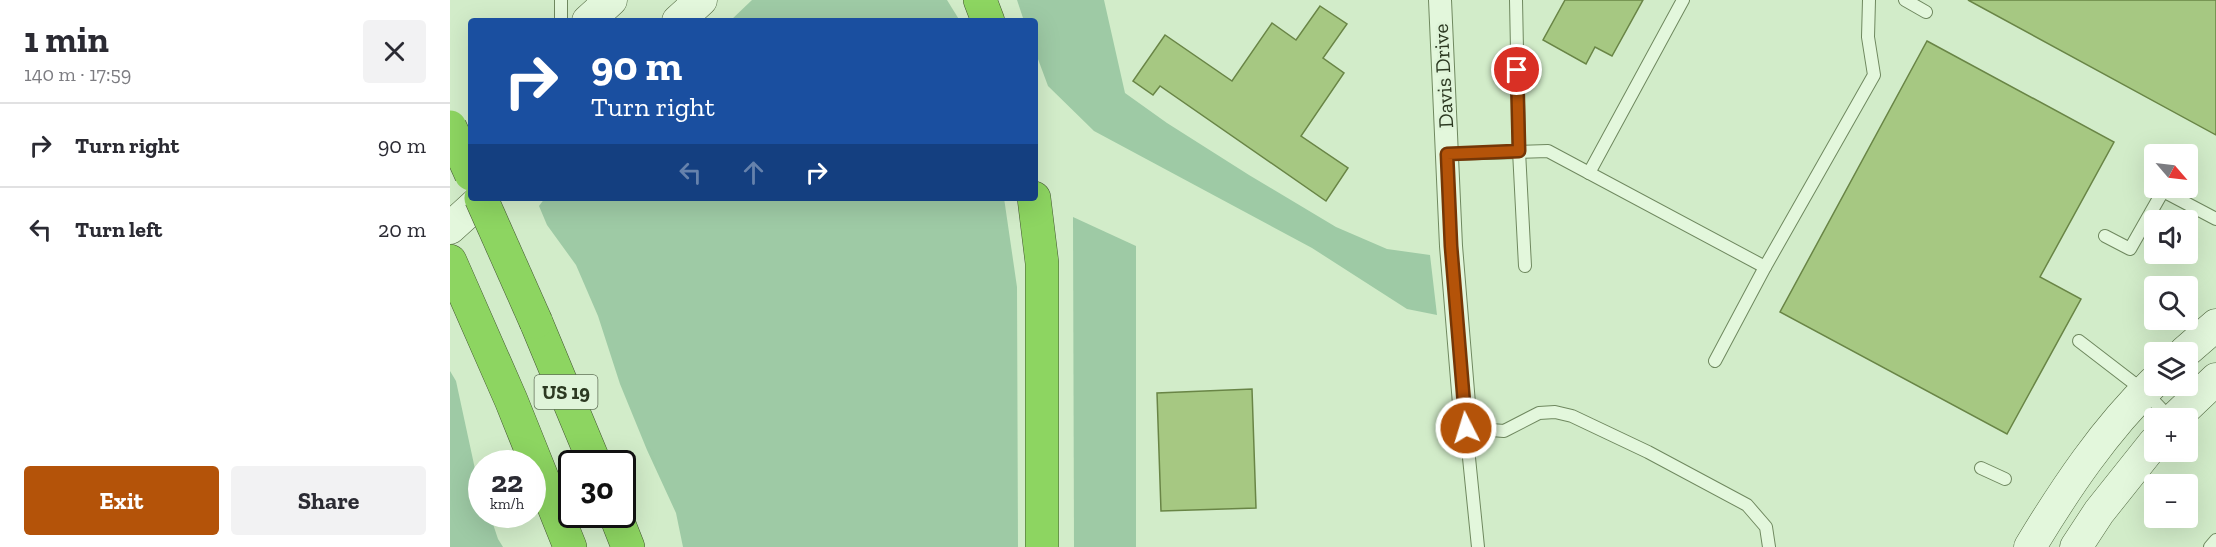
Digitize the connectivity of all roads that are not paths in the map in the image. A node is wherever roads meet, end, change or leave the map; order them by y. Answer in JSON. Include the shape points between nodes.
{"nodes":[{"id":1,"x":561,"y":0,"type":"edge"},
{"id":2,"x":701,"y":0,"type":"edge"},
{"id":3,"x":980,"y":0,"type":"edge"},
{"id":4,"x":1440,"y":0,"type":"edge"},
{"id":5,"x":1515,"y":0,"type":"edge"},
{"id":6,"x":1683,"y":0,"type":"edge"},
{"id":7,"x":1868,"y":0,"type":"edge"},
{"id":8,"x":1905,"y":0,"type":"edge"},
{"id":9,"x":1926,"y":12,"type":"dead end"},
{"id":10,"x":561,"y":18,"type":"edge"},
{"id":11,"x":681,"y":18,"type":"edge"},
{"id":12,"x":987,"y":18,"type":"edge"},
{"id":13,"x":450,"y":127,"type":"edge"},
{"id":14,"x":468,"y":130,"type":"edge"},
{"id":15,"x":450,"y":146,"type":"edge"},
{"id":16,"x":1519,"y":151,"type":"junction"},
{"id":17,"x":1447,"y":154,"type":"junction"},
{"id":18,"x":468,"y":167,"type":"edge"},
{"id":19,"x":1589,"y":173,"type":"junction"},
{"id":20,"x":479,"y":201,"type":"edge"},
{"id":21,"x":483,"y":201,"type":"edge"},
{"id":22,"x":1034,"y":201,"type":"edge"},
{"id":23,"x":2216,"y":219,"type":"edge"},
{"id":24,"x":450,"y":228,"type":"edge"},
{"id":25,"x":2105,"y":236,"type":"dead end"},
{"id":26,"x":450,"y":261,"type":"edge"},
{"id":27,"x":1525,"y":266,"type":"dead end"},
{"id":28,"x":1765,"y":267,"type":"junction"},
{"id":29,"x":2216,"y":325,"type":"edge"},
{"id":30,"x":2079,"y":341,"type":"dead end"},
{"id":31,"x":2196,"y":342,"type":"edge"},
{"id":32,"x":1715,"y":361,"type":"dead end"},
{"id":33,"x":2216,"y":379,"type":"edge"},
{"id":34,"x":2144,"y":384,"type":"edge"},
{"id":35,"x":2144,"y":393,"type":"edge"},
{"id":36,"x":2186,"y":408,"type":"edge"},
{"id":37,"x":1466,"y":428,"type":"junction"},
{"id":38,"x":589,"y":450,"type":"edge"},
{"id":39,"x":2144,"y":456,"type":"edge"},
{"id":40,"x":1981,"y":468,"type":"dead end"},
{"id":41,"x":2005,"y":480,"type":"dead end"},
{"id":42,"x":621,"y":528,"type":"edge"},
{"id":43,"x":2216,"y":540,"type":"edge"},
{"id":44,"x":570,"y":547,"type":"edge"},
{"id":45,"x":628,"y":547,"type":"edge"},
{"id":46,"x":1042,"y":547,"type":"edge"},
{"id":47,"x":1478,"y":547,"type":"edge"},
{"id":48,"x":1769,"y":547,"type":"edge"},
{"id":49,"x":2030,"y":547,"type":"edge"},
{"id":50,"x":2076,"y":547,"type":"edge"},
{"id":51,"x":2210,"y":547,"type":"edge"}],
"edges":[{"from":1,"to":10,"type":"lane"},
{"from":2,"to":11,"type":"main road"},
{"from":3,"to":12,"type":"highway"},
{"from":4,"to":17,"type":"street","name":"Davis Drive"},
{"from":5,"to":16,"type":"lane"},
{"from":6,"to":19,"type":"lane"},
{"from":7,"to":28,"type":"lane","via":[[1874,75]]},
{"from":8,"to":9,"type":"lane"},
{"from":13,"to":18,"type":"highway","bridge":true},
{"from":14,"to":15,"type":"main road"},
{"from":16,"to":17,"type":"lane"},
{"from":16,"to":19,"type":"lane","via":[[1548,151]]},
{"from":16,"to":27,"type":"lane"},
{"from":17,"to":37,"type":"street","name":"Davis Drive"},
{"from":19,"to":28,"type":"lane"},
{"from":20,"to":24,"type":"main road"},
{"from":21,"to":38,"type":"highway","number":"US 19","bridge":true},
{"from":22,"to":46,"type":"highway","via":[[1042,263]]},
{"from":23,"to":25,"type":"lane","via":[[2163,191],[2130,249]]},
{"from":26,"to":44,"type":"highway","number":"US 19"},
{"from":28,"to":32,"type":"lane"},
{"from":29,"to":31,"type":"main road"},
{"from":30,"to":34,"type":"lane"},
{"from":33,"to":36,"type":"main road"},
{"from":35,"to":49,"type":"main road","via":[[2076,477]]},
{"from":37,"to":47,"type":"lane","name":"Davis Drive"},
{"from":37,"to":48,"type":"lane","via":[[1504,431],[1539,413],[1572,416],[1747,505],[1766,527]]},
{"from":39,"to":50,"type":"main road"},
{"from":40,"to":41,"type":"lane"},
{"from":42,"to":45,"type":"highway"},
{"from":43,"to":51,"type":"lane"}]}
